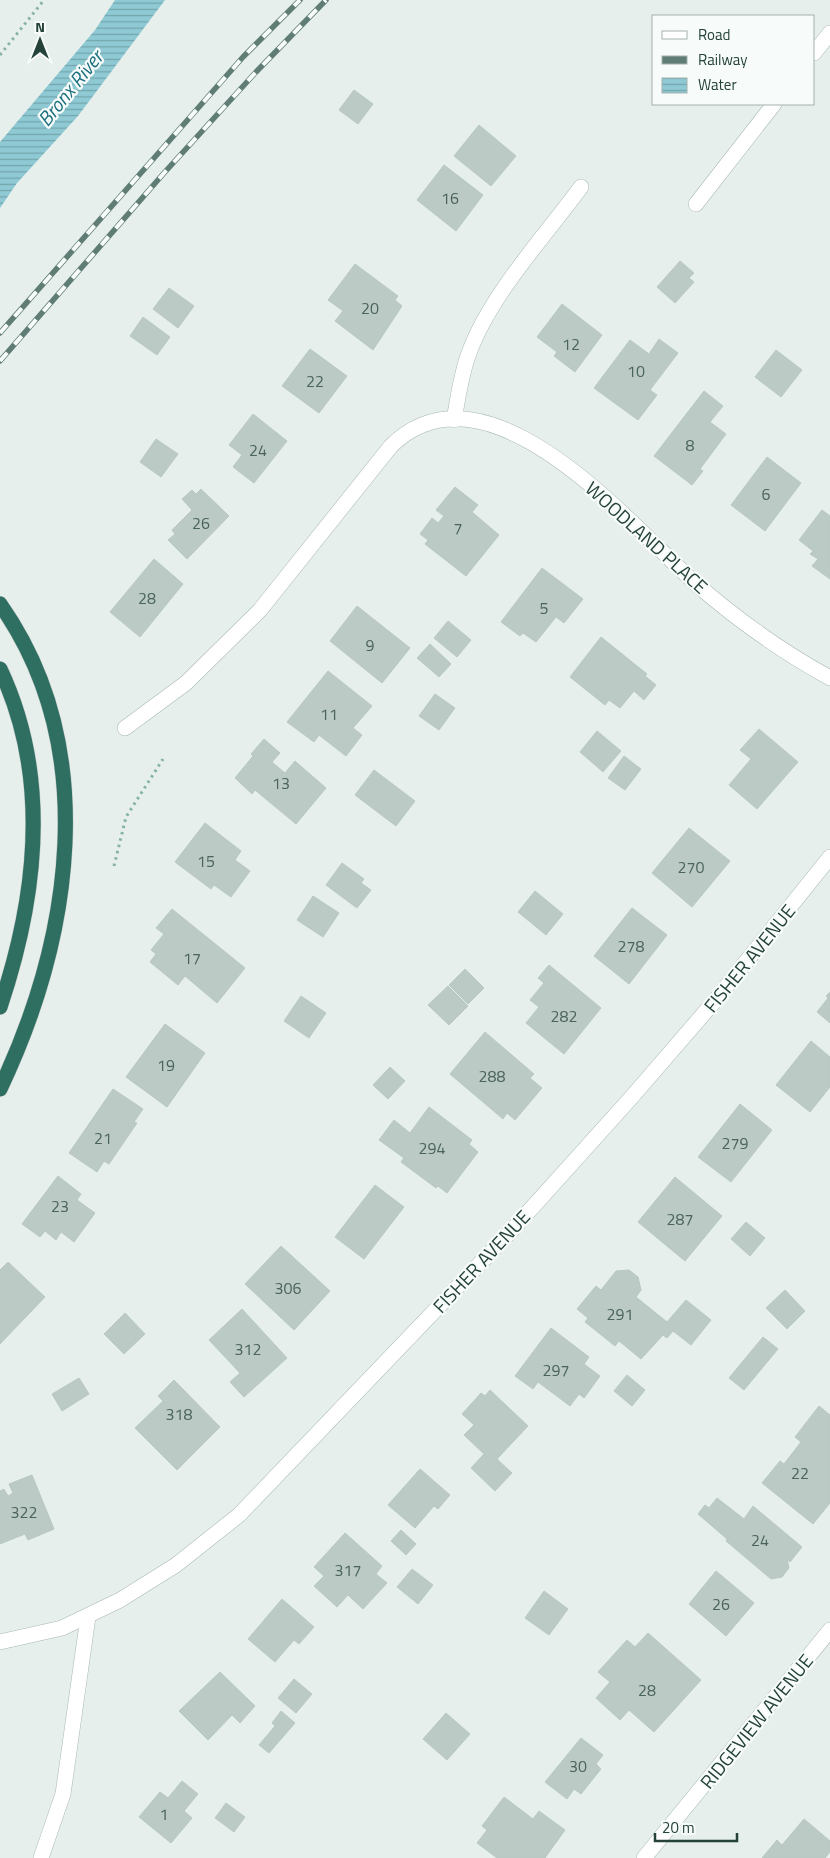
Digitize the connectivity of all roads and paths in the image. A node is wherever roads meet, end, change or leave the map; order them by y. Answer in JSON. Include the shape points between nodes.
{"nodes":[{"id":1,"x":44,"y":0,"type":"edge"},
{"id":2,"x":830,"y":33,"type":"edge"},
{"id":3,"x":815,"y":52,"type":"edge"},
{"id":4,"x":0,"y":55,"type":"edge"},
{"id":5,"x":773,"y":105,"type":"edge"},
{"id":6,"x":582,"y":187,"type":"dead end"},
{"id":7,"x":696,"y":204,"type":"dead end"},
{"id":8,"x":454,"y":420,"type":"junction"},
{"id":9,"x":3,"y":608,"type":"edge"},
{"id":10,"x":0,"y":669,"type":"edge"},
{"id":11,"x":830,"y":678,"type":"edge"},
{"id":12,"x":125,"y":728,"type":"dead end"},
{"id":13,"x":163,"y":759,"type":"dead end"},
{"id":14,"x":830,"y":857,"type":"edge"},
{"id":15,"x":114,"y":866,"type":"dead end"},
{"id":16,"x":0,"y":1007,"type":"edge"},
{"id":17,"x":0,"y":1089,"type":"edge"},
{"id":18,"x":88,"y":1617,"type":"junction"},
{"id":19,"x":830,"y":1630,"type":"edge"},
{"id":20,"x":0,"y":1642,"type":"edge"},
{"id":21,"x":41,"y":1858,"type":"edge"},
{"id":22,"x":644,"y":1858,"type":"edge"}],
"edges":[{"from":1,"to":4,"type":"path"},
{"from":2,"to":3,"type":"street"},
{"from":5,"to":7,"type":"street"},
{"from":6,"to":8,"type":"street","via":[[502,292],[478,333],[462,377]]},
{"from":8,"to":11,"type":"street","name":"WOODLAND PLACE","via":[[489,424],[509,431],[564,464],[740,620]]},
{"from":8,"to":12,"type":"street","name":"WOODLAND PLACE","via":[[438,420],[404,433],[260,610],[186,683]]},
{"from":9,"to":17,"type":"highway","via":[[31,659],[55,725],[64,776],[67,826],[59,904],[45,966],[20,1046]]},
{"from":10,"to":16,"type":"highway","via":[[14,702],[26,747],[34,819],[24,914]]},
{"from":13,"to":15,"type":"path","via":[[126,817]]},
{"from":14,"to":18,"type":"street","name":"FISHER AVENUE","via":[[713,1003],[630,1099],[513,1229],[263,1490],[212,1538],[176,1565]]},
{"from":18,"to":20,"type":"street","name":"FISHER AVENUE","via":[[62,1628]]},
{"from":18,"to":21,"type":"street","via":[[64,1794]]},
{"from":19,"to":22,"type":"street","name":"RIDGEVIEW AVENUE"}]}
